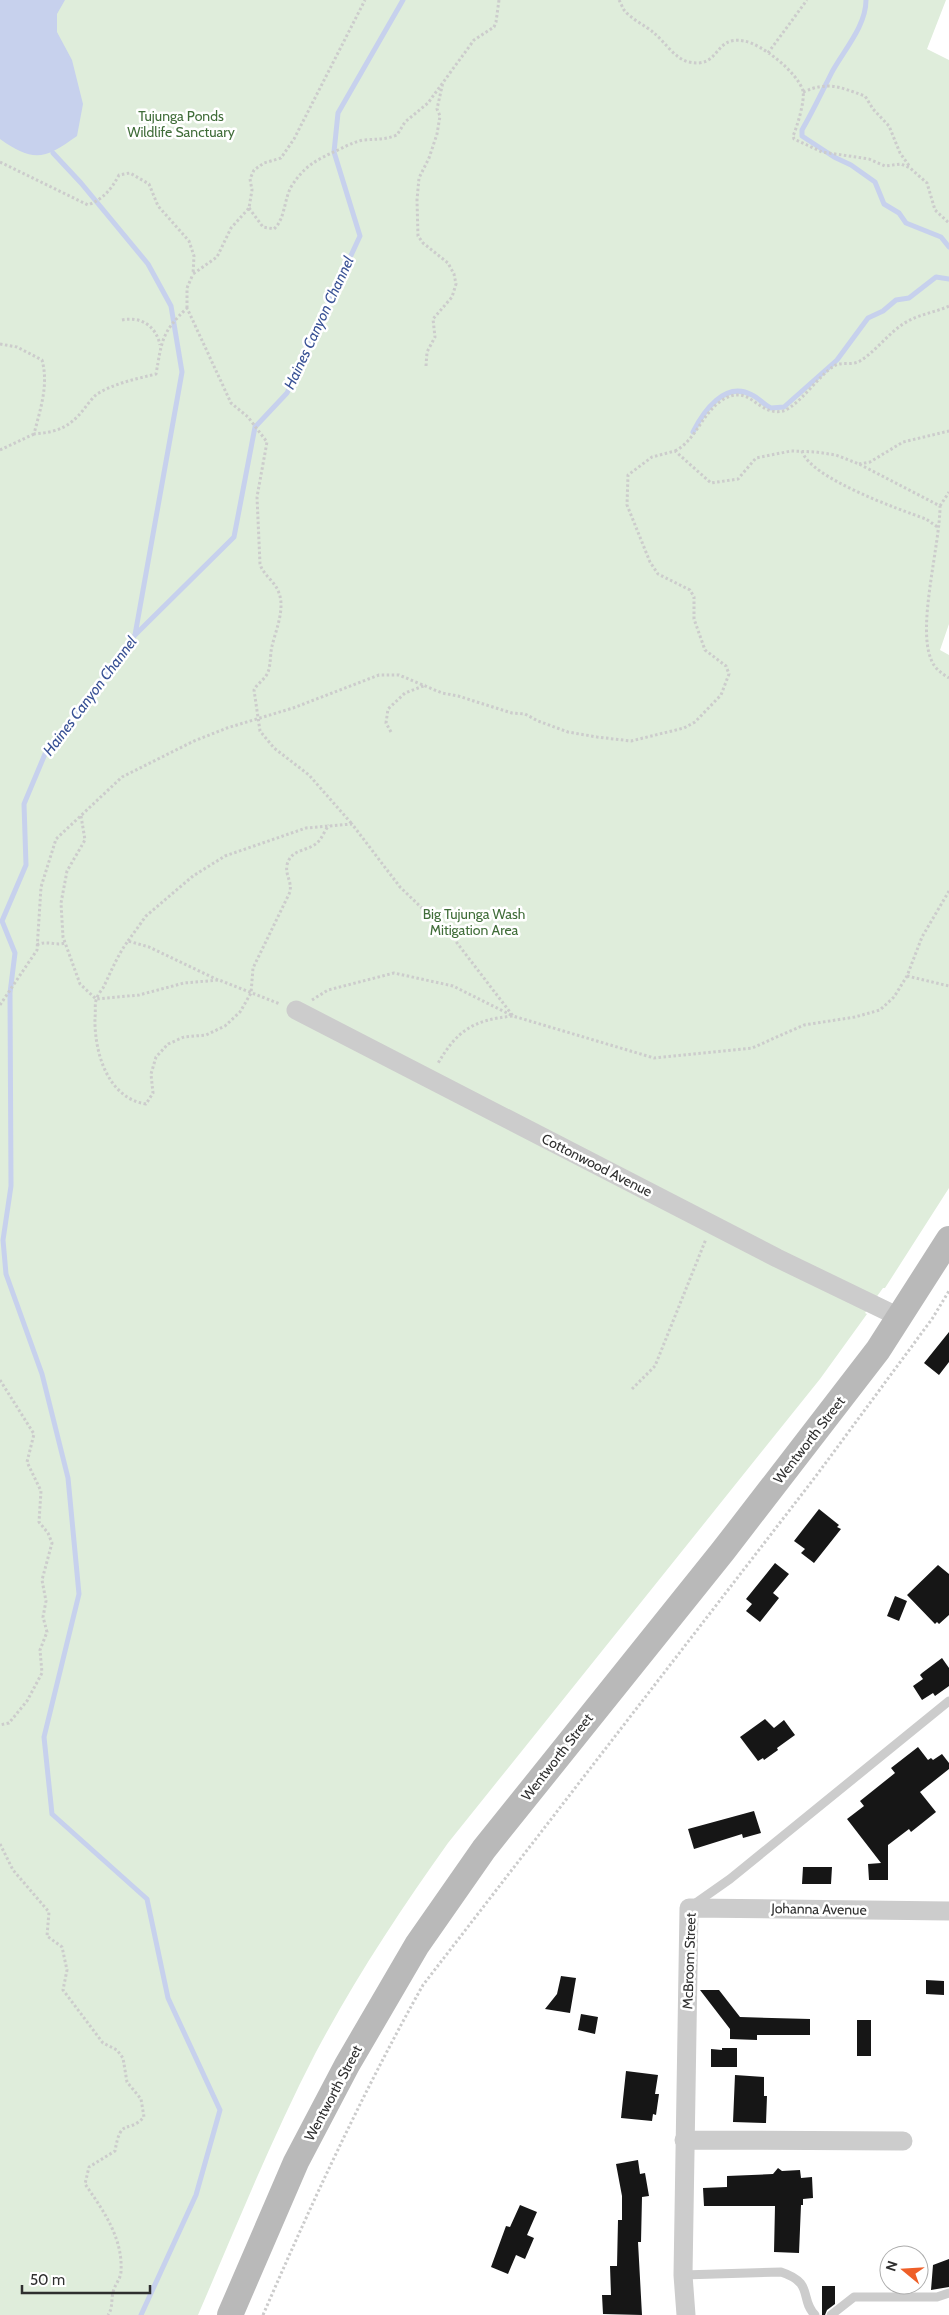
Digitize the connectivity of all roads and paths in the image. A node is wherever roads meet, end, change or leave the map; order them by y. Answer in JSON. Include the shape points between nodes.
{"nodes":[{"id":1,"x":365,"y":0,"type":"edge"},
{"id":2,"x":500,"y":0,"type":"edge"},
{"id":3,"x":619,"y":0,"type":"edge"},
{"id":4,"x":807,"y":0,"type":"edge"},
{"id":5,"x":768,"y":53,"type":"junction"},
{"id":6,"x":444,"y":79,"type":"junction"},
{"id":7,"x":803,"y":92,"type":"junction"},
{"id":8,"x":0,"y":162,"type":"edge"},
{"id":9,"x":910,"y":168,"type":"junction"},
{"id":10,"x":249,"y":208,"type":"junction"},
{"id":11,"x":949,"y":223,"type":"edge"},
{"id":12,"x":193,"y":274,"type":"junction"},
{"id":13,"x":949,"y":306,"type":"edge"},
{"id":14,"x":187,"y":308,"type":"junction"},
{"id":15,"x":122,"y":320,"type":"dead end"},
{"id":16,"x":0,"y":344,"type":"edge"},
{"id":17,"x":160,"y":345,"type":"junction"},
{"id":18,"x":426,"y":366,"type":"dead end"},
{"id":19,"x":949,"y":431,"type":"edge"},
{"id":20,"x":34,"y":434,"type":"junction"},
{"id":21,"x":0,"y":450,"type":"edge"},
{"id":22,"x":675,"y":450,"type":"junction"},
{"id":23,"x":802,"y":451,"type":"junction"},
{"id":24,"x":859,"y":464,"type":"junction"},
{"id":25,"x":949,"y":492,"type":"edge"},
{"id":26,"x":940,"y":506,"type":"junction"},
{"id":27,"x":939,"y":528,"type":"junction"},
{"id":28,"x":949,"y":678,"type":"edge"},
{"id":29,"x":427,"y":685,"type":"junction"},
{"id":30,"x":259,"y":719,"type":"junction"},
{"id":31,"x":391,"y":732,"type":"dead end"},
{"id":32,"x":80,"y":816,"type":"junction"},
{"id":33,"x":352,"y":824,"type":"junction"},
{"id":34,"x":329,"y":826,"type":"junction"},
{"id":35,"x":949,"y":891,"type":"edge"},
{"id":36,"x":128,"y":941,"type":"junction"},
{"id":37,"x":65,"y":943,"type":"junction"},
{"id":38,"x":38,"y":945,"type":"junction"},
{"id":39,"x":907,"y":976,"type":"junction"},
{"id":40,"x":219,"y":980,"type":"junction"},
{"id":41,"x":949,"y":986,"type":"edge"},
{"id":42,"x":250,"y":992,"type":"junction"},
{"id":43,"x":96,"y":999,"type":"junction"},
{"id":44,"x":0,"y":1005,"type":"edge"},
{"id":45,"x":296,"y":1010,"type":"junction"},
{"id":46,"x":513,"y":1016,"type":"junction"},
{"id":47,"x":429,"y":1078,"type":"junction"},
{"id":48,"x":712,"y":1225,"type":"junction"},
{"id":49,"x":949,"y":1239,"type":"edge"},
{"id":50,"x":949,"y":1292,"type":"edge"},
{"id":51,"x":899,"y":1317,"type":"junction"},
{"id":52,"x":0,"y":1380,"type":"edge"},
{"id":53,"x":632,"y":1389,"type":"dead end"},
{"id":54,"x":949,"y":1701,"type":"edge"},
{"id":55,"x":0,"y":1725,"type":"edge"},
{"id":56,"x":0,"y":1844,"type":"edge"},
{"id":57,"x":689,"y":1908,"type":"junction"},
{"id":58,"x":949,"y":1912,"type":"edge"},
{"id":59,"x":684,"y":2140,"type":"junction"},
{"id":60,"x":903,"y":2141,"type":"dead end"},
{"id":61,"x":683,"y":2275,"type":"junction"},
{"id":62,"x":949,"y":2293,"type":"edge"},
{"id":63,"x":108,"y":2315,"type":"edge"},
{"id":64,"x":230,"y":2315,"type":"edge"},
{"id":65,"x":263,"y":2315,"type":"edge"},
{"id":66,"x":686,"y":2315,"type":"edge"},
{"id":67,"x":815,"y":2315,"type":"edge"},
{"id":68,"x":831,"y":2315,"type":"edge"}],
"edges":[{"from":1,"to":10,"type":"path","via":[[294,139],[280,158],[254,170],[250,179]]},
{"from":2,"to":6,"type":"path","via":[[494,27],[474,40]]},
{"from":3,"to":5,"type":"path","via":[[625,11],[687,62],[704,64],[730,40],[745,41]]},
{"from":4,"to":5,"type":"path"},
{"from":5,"to":7,"type":"path","via":[[786,67]]},
{"from":6,"to":10,"type":"path","via":[[428,103],[405,122],[397,135],[377,141],[363,140],[318,158],[308,166],[290,189],[279,224],[274,229],[263,226]]},
{"from":6,"to":18,"type":"path","via":[[437,109],[440,116],[437,134],[419,178],[418,236],[448,263],[456,284],[452,297],[433,319],[435,337],[427,352]]},
{"from":7,"to":9,"type":"path","via":[[826,85],[865,96],[890,126],[900,153]]},
{"from":7,"to":9,"type":"path","via":[[794,140],[822,152],[869,159],[885,166],[901,164]]},
{"from":8,"to":12,"type":"path","via":[[88,205],[104,197],[119,175],[130,173],[149,184],[158,206],[189,241],[194,256]]},
{"from":9,"to":11,"type":"path","via":[[928,183],[935,210]]},
{"from":10,"to":12,"type":"path","via":[[231,228],[217,257]]},
{"from":12,"to":14,"type":"path","via":[[187,288]]},
{"from":13,"to":22,"type":"path","via":[[921,314],[902,324],[856,363],[834,366],[784,410],[772,412],[746,396],[735,394],[721,401],[710,410],[686,445]]},
{"from":14,"to":17,"type":"path","via":[[169,327]]},
{"from":14,"to":30,"type":"path","via":[[231,403],[248,417],[267,442],[257,497],[260,564],[280,594],[280,604],[268,672],[254,690]]},
{"from":15,"to":17,"type":"path","via":[[145,321],[158,333]]},
{"from":16,"to":20,"type":"path","via":[[17,347],[42,360],[46,372]]},
{"from":17,"to":20,"type":"path","via":[[156,374],[121,383],[96,395],[66,426],[52,433]]},
{"from":19,"to":24,"type":"path","via":[[903,442],[870,462]]},
{"from":20,"to":21,"type":"path"},
{"from":22,"to":23,"type":"path","via":[[711,482],[738,479],[756,458],[790,450]]},
{"from":22,"to":29,"type":"path","via":[[652,457],[628,475],[628,505],[650,562],[658,574],[690,590],[694,596],[694,619],[706,650],[726,666],[729,674],[721,695],[704,715],[684,728],[630,741],[568,732],[525,714],[442,693]]},
{"from":23,"to":24,"type":"path","via":[[836,455]]},
{"from":23,"to":27,"type":"path","via":[[806,461],[839,483],[926,519]]},
{"from":24,"to":26,"type":"path"},
{"from":25,"to":26,"type":"path"},
{"from":26,"to":27,"type":"path"},
{"from":27,"to":28,"type":"path","via":[[929,597],[927,640],[931,659],[939,672]]},
{"from":29,"to":30,"type":"path","via":[[399,675],[379,675]]},
{"from":29,"to":31,"type":"path","via":[[405,693],[388,709],[386,723]]},
{"from":30,"to":32,"type":"path","via":[[194,741],[122,778]]},
{"from":30,"to":33,"type":"path","via":[[260,731],[274,748],[309,775]]},
{"from":32,"to":37,"type":"path","via":[[85,840],[67,871],[62,903]]},
{"from":32,"to":38,"type":"path","via":[[56,839],[41,887]]},
{"from":33,"to":34,"type":"path"},
{"from":33,"to":46,"type":"path","via":[[400,887],[454,939]]},
{"from":34,"to":36,"type":"path","via":[[306,828],[225,856],[194,876],[146,916]]},
{"from":34,"to":42,"type":"path","via":[[319,842],[293,854],[287,865],[292,883],[290,892],[253,968]]},
{"from":35,"to":39,"type":"path","via":[[922,937]]},
{"from":36,"to":40,"type":"path","via":[[149,947]]},
{"from":36,"to":43,"type":"path"},
{"from":37,"to":38,"type":"path","via":[[43,942]]},
{"from":37,"to":43,"type":"path","via":[[80,984]]},
{"from":38,"to":44,"type":"path","via":[[33,958]]},
{"from":39,"to":41,"type":"path"},
{"from":39,"to":46,"type":"path","via":[[894,997],[880,1010],[804,1025],[752,1048],[654,1058]]},
{"from":40,"to":42,"type":"path"},
{"from":40,"to":43,"type":"path","via":[[184,983],[139,995]]},
{"from":42,"to":43,"type":"path","via":[[240,1012],[226,1026],[206,1035],[184,1037],[168,1044],[156,1057],[151,1074],[153,1093],[146,1104],[134,1102],[118,1090],[99,1057]]},
{"from":42,"to":45,"type":"path"},
{"from":45,"to":46,"type":"path","via":[[328,990],[394,973],[452,986]]},
{"from":45,"to":47,"type":"street","name":"Cottonwood Avenue"},
{"from":46,"to":47,"type":"path","via":[[490,1018],[470,1026],[453,1040]]},
{"from":47,"to":48,"type":"street","name":"Cottonwood Avenue"},
{"from":48,"to":51,"type":"street","name":"Cottonwood Avenue"},
{"from":48,"to":53,"type":"path","via":[[655,1366]]},
{"from":49,"to":51,"type":"main road","name":"Wentworth Street"},
{"from":50,"to":65,"type":"path","via":[[816,1476],[423,1985],[349,2122]]},
{"from":51,"to":64,"type":"main road","name":"Wentworth Street","via":[[878,1350],[723,1551],[484,1849],[417,1945],[347,2065],[296,2162]]},
{"from":52,"to":55,"type":"path","via":[[34,1434],[27,1462],[41,1491],[39,1522],[52,1543],[42,1580],[46,1601],[43,1617],[47,1632],[40,1650],[42,1673],[27,1701],[9,1723]]},
{"from":54,"to":57,"type":"lane","name":"McBroom Street","via":[[730,1879]]},
{"from":56,"to":63,"type":"path","via":[[13,1870],[49,1912],[47,1936],[62,1948],[67,1970],[63,1990],[103,2044],[117,2050],[127,2082],[141,2100],[144,2117],[118,2133],[115,2150],[89,2167],[85,2184],[108,2218],[120,2251],[121,2273]]},
{"from":57,"to":58,"type":"street","name":"Johanna Avenue"},
{"from":57,"to":59,"type":"street","name":"McBroom Street"},
{"from":59,"to":60,"type":"street"},
{"from":59,"to":61,"type":"street","name":"McBroom Street"},
{"from":61,"to":66,"type":"street","name":"McBroom Street"},
{"from":61,"to":67,"type":"lane","via":[[781,2272],[795,2276],[806,2291],[810,2310]]},
{"from":62,"to":68,"type":"lane","via":[[937,2297],[854,2297]]}]}
